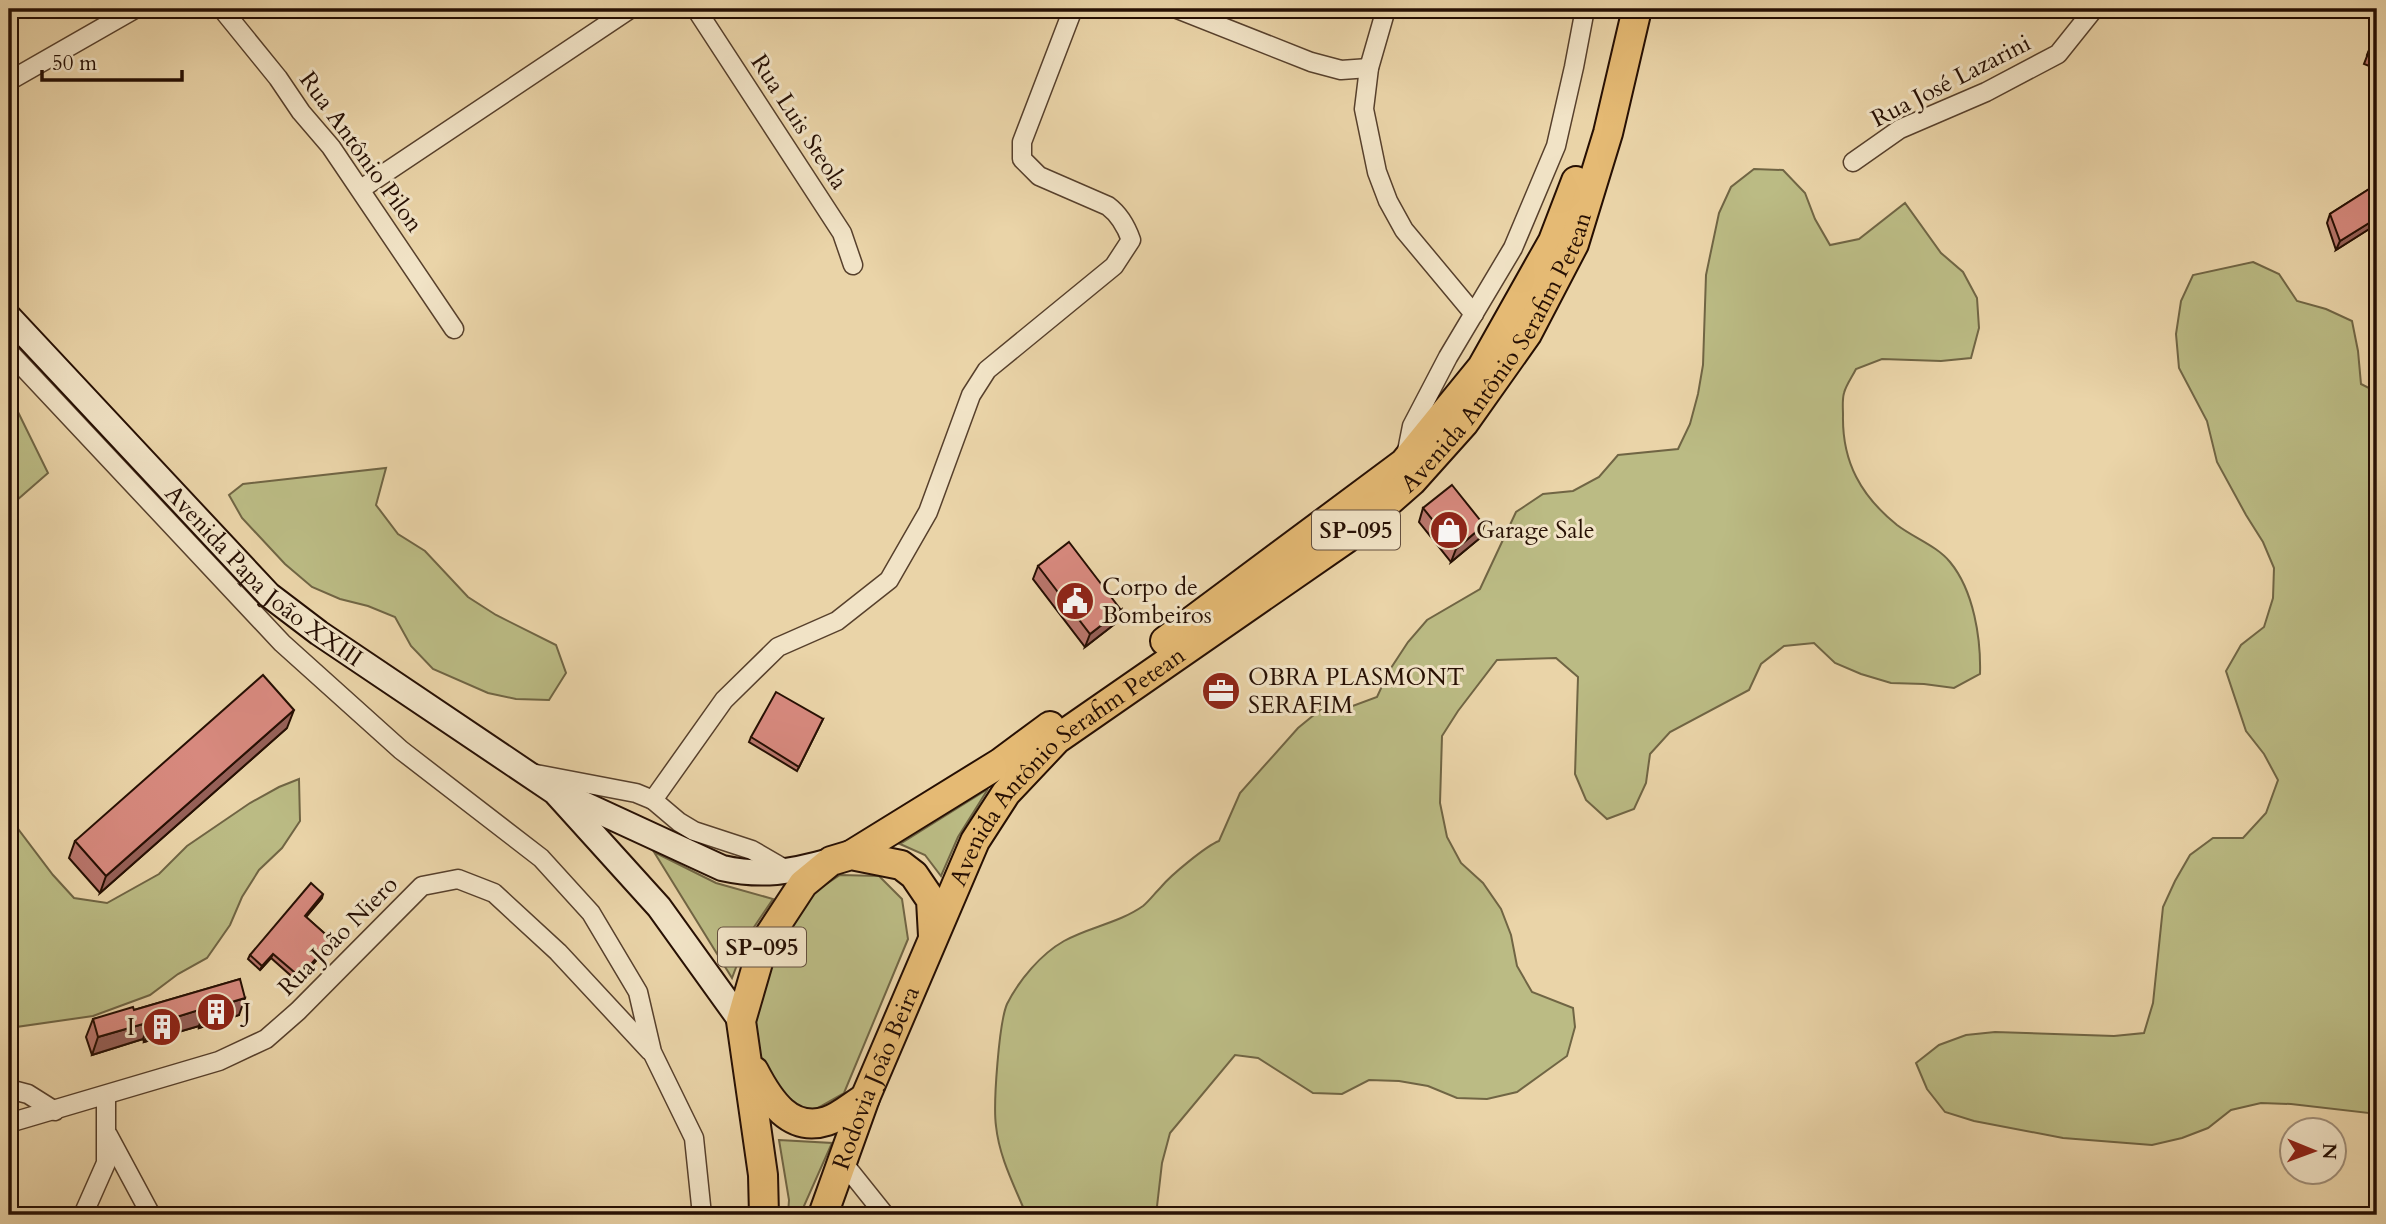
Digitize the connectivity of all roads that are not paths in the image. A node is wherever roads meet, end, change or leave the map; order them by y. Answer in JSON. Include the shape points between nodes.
{"nodes":[{"id":1,"x":135,"y":9,"type":"edge"},
{"id":2,"x":222,"y":9,"type":"edge"},
{"id":3,"x":630,"y":9,"type":"edge"},
{"id":4,"x":696,"y":9,"type":"edge"},
{"id":5,"x":1073,"y":9,"type":"edge"},
{"id":6,"x":1177,"y":9,"type":"edge"},
{"id":7,"x":1386,"y":9,"type":"edge"},
{"id":8,"x":1584,"y":9,"type":"edge"},
{"id":9,"x":1619,"y":9,"type":"edge"},
{"id":10,"x":1637,"y":9,"type":"edge"},
{"id":11,"x":2094,"y":9,"type":"edge"},
{"id":12,"x":1369,"y":68,"type":"junction"},
{"id":13,"x":9,"y":81,"type":"edge"},
{"id":14,"x":1853,"y":162,"type":"dead end"},
{"id":15,"x":361,"y":189,"type":"junction"},
{"id":16,"x":853,"y":265,"type":"dead end"},
{"id":17,"x":1474,"y":313,"type":"junction"},
{"id":18,"x":9,"y":317,"type":"edge"},
{"id":19,"x":454,"y":329,"type":"dead end"},
{"id":20,"x":9,"y":352,"type":"edge"},
{"id":21,"x":1404,"y":463,"type":"junction"},
{"id":22,"x":529,"y":772,"type":"junction"},
{"id":23,"x":555,"y":792,"type":"junction"},
{"id":24,"x":653,"y":800,"type":"junction"},
{"id":25,"x":841,"y":858,"type":"junction"},
{"id":26,"x":790,"y":872,"type":"junction"},
{"id":27,"x":933,"y":943,"type":"junction"},
{"id":28,"x":741,"y":1021,"type":"junction"},
{"id":29,"x":652,"y":1052,"type":"junction"},
{"id":30,"x":747,"y":1056,"type":"junction"},
{"id":31,"x":9,"y":1089,"type":"edge"},
{"id":32,"x":106,"y":1095,"type":"junction"},
{"id":33,"x":864,"y":1098,"type":"junction"},
{"id":34,"x":55,"y":1111,"type":"junction"},
{"id":35,"x":9,"y":1123,"type":"edge"},
{"id":36,"x":106,"y":1131,"type":"junction"},
{"id":37,"x":841,"y":1160,"type":"junction"},
{"id":38,"x":83,"y":1215,"type":"edge"},
{"id":39,"x":151,"y":1215,"type":"edge"},
{"id":40,"x":702,"y":1215,"type":"edge"},
{"id":41,"x":764,"y":1215,"type":"edge"},
{"id":42,"x":822,"y":1215,"type":"edge"},
{"id":43,"x":885,"y":1215,"type":"edge"}],
"edges":[{"from":1,"to":13,"type":"street"},
{"from":2,"to":15,"type":"street","name":"Rua Antônio Pilon"},
{"from":3,"to":15,"type":"street"},
{"from":4,"to":16,"type":"street","name":"Rua Luis Steola","via":[[842,233]]},
{"from":5,"to":24,"type":"street","via":[[1022,142],[1022,159],[1040,176],[1108,206],[1126,225],[1131,240],[1114,266],[987,370],[971,395],[928,512],[889,580],[837,621],[778,647],[724,701]]},
{"from":6,"to":12,"type":"street","via":[[1311,62],[1341,70]]},
{"from":7,"to":12,"type":"street"},
{"from":8,"to":17,"type":"street","name":"Avenida Antônio Serafim Petean","via":[[1556,146],[1513,248]]},
{"from":9,"to":21,"type":"main road","name":"Avenida Antônio Serafim Petean","number":"SP-095","via":[[1588,150],[1553,241],[1482,367]]},
{"from":10,"to":27,"type":"main road","name":"Avenida Antônio Serafim Petean","number":"SP-095","via":[[1608,133],[1574,244],[1527,334],[1464,423],[1412,481],[1347,538],[1057,739],[1006,793],[975,841]]},
{"from":11,"to":14,"type":"street","name":"Rua José Lazarini","via":[[2058,54],[1900,130]]},
{"from":12,"to":17,"type":"street","via":[[1364,109],[1388,201],[1404,230]]},
{"from":15,"to":19,"type":"street","name":"Rua Antônio Pilon"},
{"from":17,"to":21,"type":"street","name":"Avenida Antônio Serafim Petean","via":[[1412,426]]},
{"from":18,"to":22,"type":"main road","name":"Avenida Papa João XXIII","via":[[269,595]]},
{"from":20,"to":29,"type":"street","via":[[282,643],[401,750],[558,877],[591,913],[638,992]]},
{"from":21,"to":25,"type":"main road","name":"Avenida Antônio Serafim Petean","number":"SP-095","via":[[1000,763]]},
{"from":22,"to":23,"type":"main road","name":"Avenida Papa João XXIII"},
{"from":22,"to":24,"type":"street"},
{"from":23,"to":26,"type":"main road","name":"Avenida Papa João XXIII","via":[[722,868]]},
{"from":23,"to":28,"type":"main road","name":"Avenida Papa João XXIII","via":[[659,907]]},
{"from":24,"to":26,"type":"street","via":[[694,831],[752,850]]},
{"from":25,"to":26,"type":"main road","name":"Avenida Papa João XXIII"},
{"from":25,"to":27,"type":"main road","via":[[901,865],[914,875],[931,900]]},
{"from":25,"to":28,"type":"main road","number":"SP-095","via":[[803,884],[763,945]]},
{"from":27,"to":33,"type":"main road","name":"Rodovia João Beira","number":"SP-095"},
{"from":28,"to":30,"type":"main road","number":"SP-095"},
{"from":29,"to":32,"type":"street","name":"Rua João Niero","via":[[558,952],[494,893],[458,879],[422,886],[267,1039],[219,1061]]},
{"from":29,"to":40,"type":"street","via":[[694,1138]]},
{"from":30,"to":33,"type":"main road","via":[[767,1096],[786,1117],[808,1123],[828,1121]]},
{"from":30,"to":41,"type":"main road","number":"SP-095"},
{"from":31,"to":34,"type":"street","via":[[28,1094]]},
{"from":32,"to":34,"type":"street","name":"Rua João Niero"},
{"from":32,"to":36,"type":"street"},
{"from":33,"to":37,"type":"main road","name":"Rodovia João Beira","number":"SP-095"},
{"from":34,"to":35,"type":"street","name":"Rua João Niero"},
{"from":36,"to":38,"type":"street","via":[[106,1163]]},
{"from":36,"to":39,"type":"street"},
{"from":37,"to":42,"type":"main road","name":"Rodovia João Beira","number":"SP-095"},
{"from":37,"to":43,"type":"street"}]}
